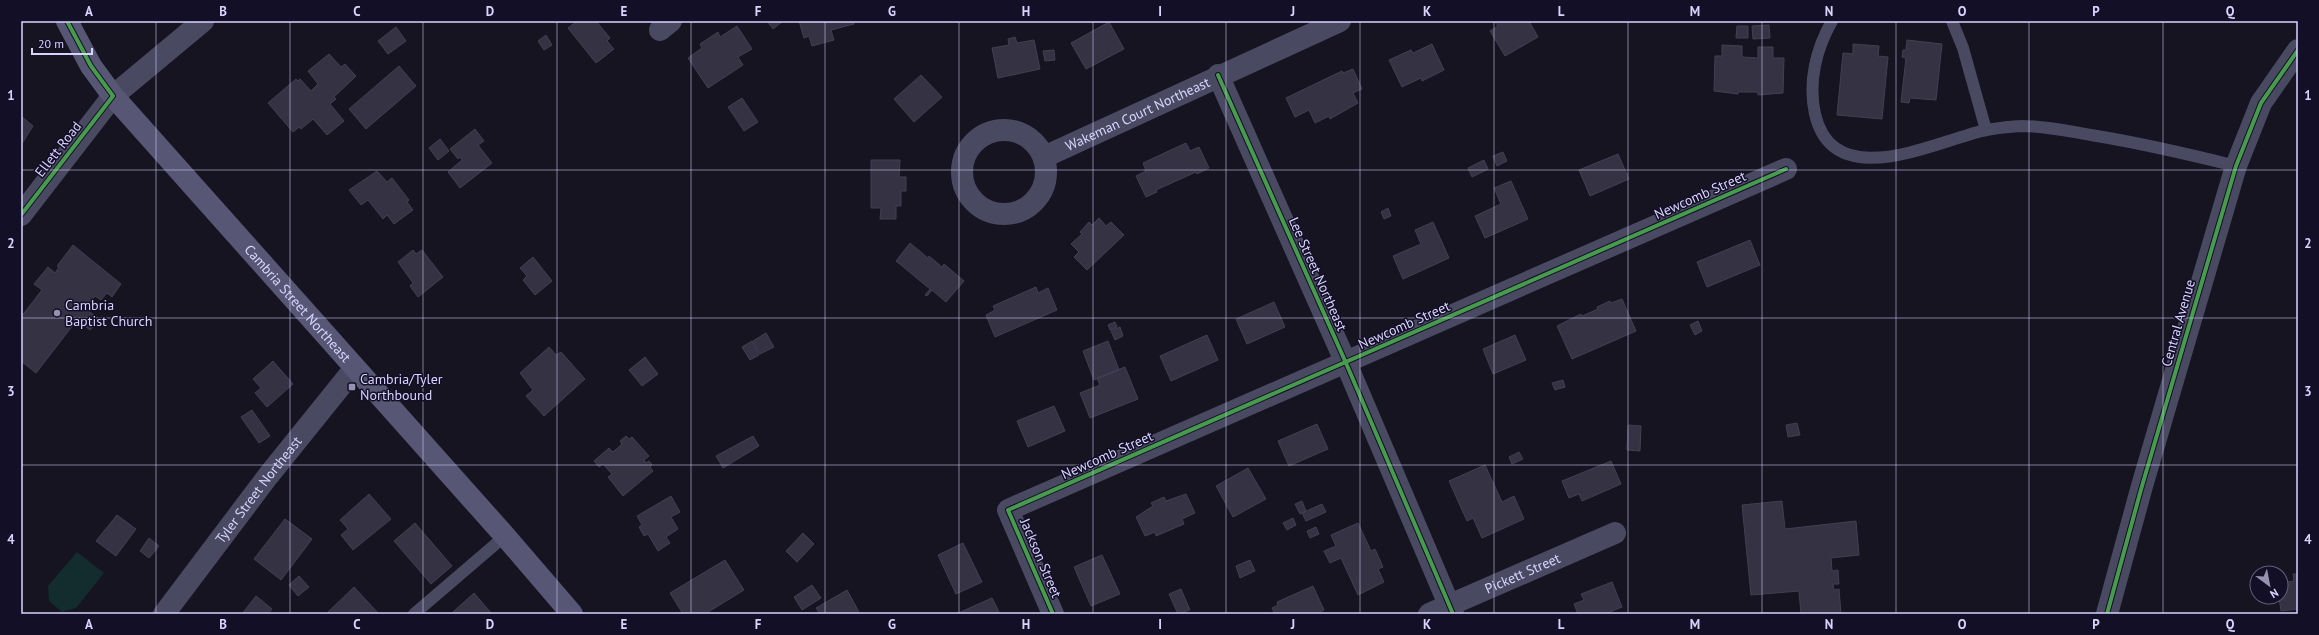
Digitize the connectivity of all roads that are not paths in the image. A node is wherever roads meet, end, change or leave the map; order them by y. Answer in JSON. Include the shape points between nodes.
{"nodes":[{"id":1,"x":67,"y":21,"type":"edge"},
{"id":2,"x":203,"y":21,"type":"edge"},
{"id":3,"x":1340,"y":21,"type":"edge"},
{"id":4,"x":1832,"y":21,"type":"edge"},
{"id":5,"x":1952,"y":21,"type":"edge"},
{"id":6,"x":2298,"y":50,"type":"edge"},
{"id":7,"x":1218,"y":75,"type":"junction"},
{"id":8,"x":113,"y":96,"type":"junction"},
{"id":9,"x":1986,"y":130,"type":"junction"},
{"id":10,"x":1044,"y":157,"type":"dead end"},
{"id":11,"x":2236,"y":166,"type":"junction"},
{"id":12,"x":1786,"y":169,"type":"dead end"},
{"id":13,"x":21,"y":215,"type":"edge"},
{"id":14,"x":1346,"y":363,"type":"junction"},
{"id":15,"x":355,"y":368,"type":"junction"},
{"id":16,"x":1008,"y":510,"type":"joint"},
{"id":17,"x":1615,"y":533,"type":"dead end"},
{"id":18,"x":505,"y":536,"type":"junction"},
{"id":19,"x":1444,"y":611,"type":"edge"},
{"id":20,"x":164,"y":614,"type":"edge"},
{"id":21,"x":414,"y":614,"type":"edge"},
{"id":22,"x":572,"y":614,"type":"edge"},
{"id":23,"x":1053,"y":614,"type":"edge"},
{"id":24,"x":2107,"y":614,"type":"edge"}],
"edges":[{"from":1,"to":8,"type":"main road","name":"Cambria Street Northeast","via":[[91,66]]},
{"from":2,"to":8,"type":"street","name":"Ellett Road"},
{"from":3,"to":7,"type":"street","name":"Wakeman Court Northeast"},
{"from":4,"to":9,"type":"lane","via":[[1816,60],[1813,96],[1817,123],[1823,136],[1843,153],[1856,158],[1887,157]]},
{"from":5,"to":9,"type":"lane","via":[[1963,48]]},
{"from":6,"to":11,"type":"street","name":"Central Avenue","via":[[2262,102]]},
{"from":7,"to":10,"type":"street","name":"Wakeman Court Northeast"},
{"from":7,"to":14,"type":"street","name":"Lee Street Northeast"},
{"from":8,"to":13,"type":"street","name":"Ellett Road"},
{"from":8,"to":15,"type":"main road","name":"Cambria Street Northeast"},
{"from":9,"to":11,"type":"lane","via":[[2022,126],[2078,132],[2144,144]]},
{"from":11,"to":24,"type":"street","name":"Central Avenue","via":[[2148,463]]},
{"from":12,"to":14,"type":"street","name":"Newcomb Street"},
{"from":14,"to":16,"type":"street","name":"Newcomb Street"},
{"from":14,"to":19,"type":"street","name":"Lee Street Northeast"},
{"from":15,"to":18,"type":"main road","name":"Cambria Street Northeast"},
{"from":15,"to":20,"type":"street","name":"Tyler Street Northeast","via":[[268,476]]},
{"from":16,"to":23,"type":"street","name":"Jackson Street"},
{"from":17,"to":19,"type":"street","name":"Pickett Street"},
{"from":18,"to":21,"type":"lane"},
{"from":18,"to":22,"type":"main road","name":"Cambria Street Northeast"}]}
